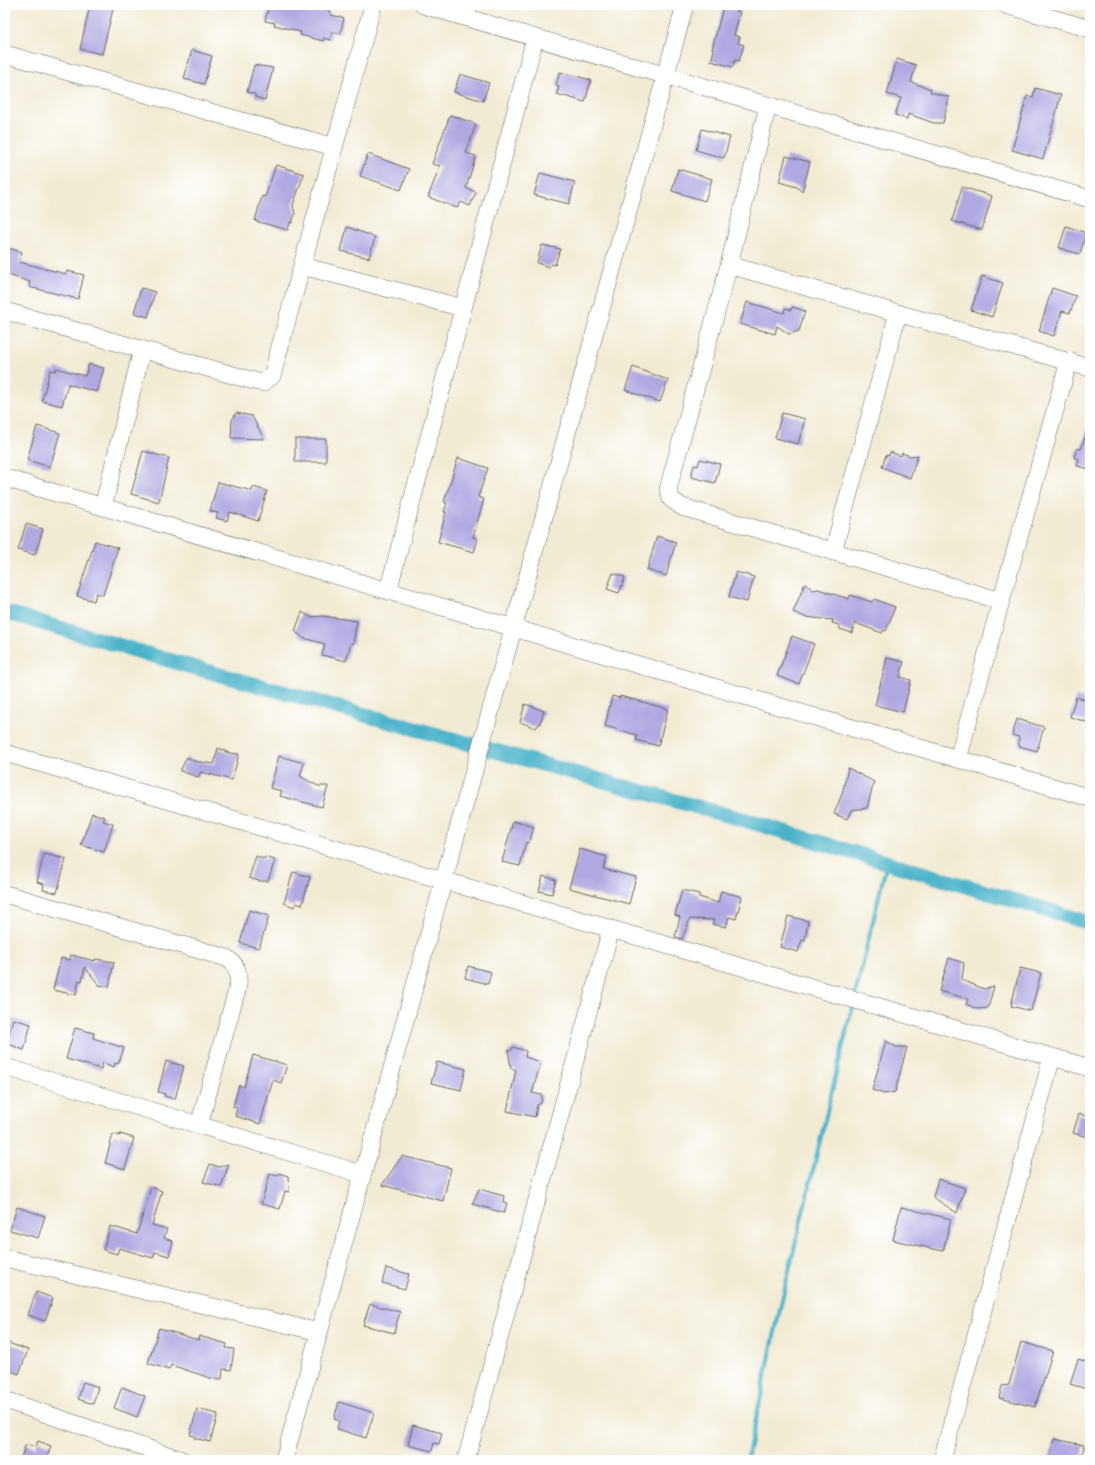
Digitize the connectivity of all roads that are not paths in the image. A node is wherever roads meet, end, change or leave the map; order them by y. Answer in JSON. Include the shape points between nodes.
{"nodes":[{"id":1,"x":372,"y":5,"type":"edge"},
{"id":2,"x":423,"y":5,"type":"edge"},
{"id":3,"x":685,"y":5,"type":"edge"},
{"id":4,"x":1006,"y":5,"type":"edge"},
{"id":5,"x":1090,"y":29,"type":"edge"},
{"id":6,"x":535,"y":38,"type":"junction"},
{"id":7,"x":5,"y":54,"type":"edge"},
{"id":8,"x":665,"y":75,"type":"junction"},
{"id":9,"x":768,"y":105,"type":"junction"},
{"id":10,"x":334,"y":147,"type":"junction"},
{"id":11,"x":1090,"y":199,"type":"edge"},
{"id":12,"x":729,"y":265,"type":"junction"},
{"id":13,"x":302,"y":266,"type":"junction"},
{"id":14,"x":463,"y":308,"type":"junction"},
{"id":15,"x":5,"y":311,"type":"edge"},
{"id":16,"x":898,"y":313,"type":"junction"},
{"id":17,"x":142,"y":350,"type":"junction"},
{"id":18,"x":1069,"y":361,"type":"junction"},
{"id":19,"x":1090,"y":368,"type":"edge"},
{"id":20,"x":5,"y":478,"type":"edge"},
{"id":21,"x":103,"y":507,"type":"junction"},
{"id":22,"x":833,"y":552,"type":"junction"},
{"id":23,"x":388,"y":591,"type":"junction"},
{"id":24,"x":1001,"y":602,"type":"junction"},
{"id":25,"x":513,"y":628,"type":"junction"},
{"id":26,"x":5,"y":753,"type":"edge"},
{"id":27,"x":958,"y":759,"type":"junction"},
{"id":28,"x":1090,"y":798,"type":"edge"},
{"id":29,"x":445,"y":880,"type":"junction"},
{"id":30,"x":5,"y":894,"type":"edge"},
{"id":31,"x":611,"y":929,"type":"junction"},
{"id":32,"x":1052,"y":1057,"type":"junction"},
{"id":33,"x":5,"y":1067,"type":"edge"},
{"id":34,"x":1090,"y":1068,"type":"edge"},
{"id":35,"x":199,"y":1125,"type":"junction"},
{"id":36,"x":362,"y":1174,"type":"junction"},
{"id":37,"x":5,"y":1258,"type":"edge"},
{"id":38,"x":319,"y":1332,"type":"junction"},
{"id":39,"x":5,"y":1400,"type":"edge"},
{"id":40,"x":182,"y":1460,"type":"edge"},
{"id":41,"x":284,"y":1460,"type":"edge"},
{"id":42,"x":466,"y":1460,"type":"edge"},
{"id":43,"x":942,"y":1460,"type":"edge"}],
"edges":[{"from":1,"to":10,"type":"street"},
{"from":2,"to":6,"type":"street"},
{"from":3,"to":8,"type":"street"},
{"from":4,"to":5,"type":"street"},
{"from":6,"to":8,"type":"street"},
{"from":6,"to":14,"type":"street"},
{"from":7,"to":10,"type":"street"},
{"from":8,"to":9,"type":"street"},
{"from":8,"to":25,"type":"street"},
{"from":9,"to":11,"type":"street"},
{"from":9,"to":12,"type":"street"},
{"from":10,"to":13,"type":"street"},
{"from":12,"to":16,"type":"street"},
{"from":12,"to":22,"type":"street","via":[[668,489],[671,499],[682,507]]},
{"from":13,"to":14,"type":"street"},
{"from":13,"to":17,"type":"street","via":[[272,376],[263,383]]},
{"from":14,"to":23,"type":"street"},
{"from":15,"to":17,"type":"street"},
{"from":16,"to":18,"type":"street"},
{"from":16,"to":22,"type":"street"},
{"from":17,"to":21,"type":"street"},
{"from":18,"to":19,"type":"street"},
{"from":18,"to":24,"type":"street"},
{"from":20,"to":21,"type":"street"},
{"from":21,"to":23,"type":"street"},
{"from":22,"to":24,"type":"street"},
{"from":23,"to":25,"type":"street"},
{"from":24,"to":27,"type":"street"},
{"from":25,"to":27,"type":"street"},
{"from":25,"to":29,"type":"street"},
{"from":26,"to":29,"type":"street"},
{"from":27,"to":28,"type":"street"},
{"from":29,"to":31,"type":"street"},
{"from":29,"to":36,"type":"street"},
{"from":30,"to":35,"type":"street","via":[[227,958],[235,965],[238,970],[238,986]]},
{"from":31,"to":32,"type":"street"},
{"from":31,"to":42,"type":"street"},
{"from":32,"to":34,"type":"street"},
{"from":32,"to":43,"type":"street"},
{"from":33,"to":35,"type":"street"},
{"from":35,"to":36,"type":"street"},
{"from":36,"to":38,"type":"street"},
{"from":37,"to":38,"type":"street"},
{"from":38,"to":41,"type":"street"},
{"from":39,"to":40,"type":"street"}]}
